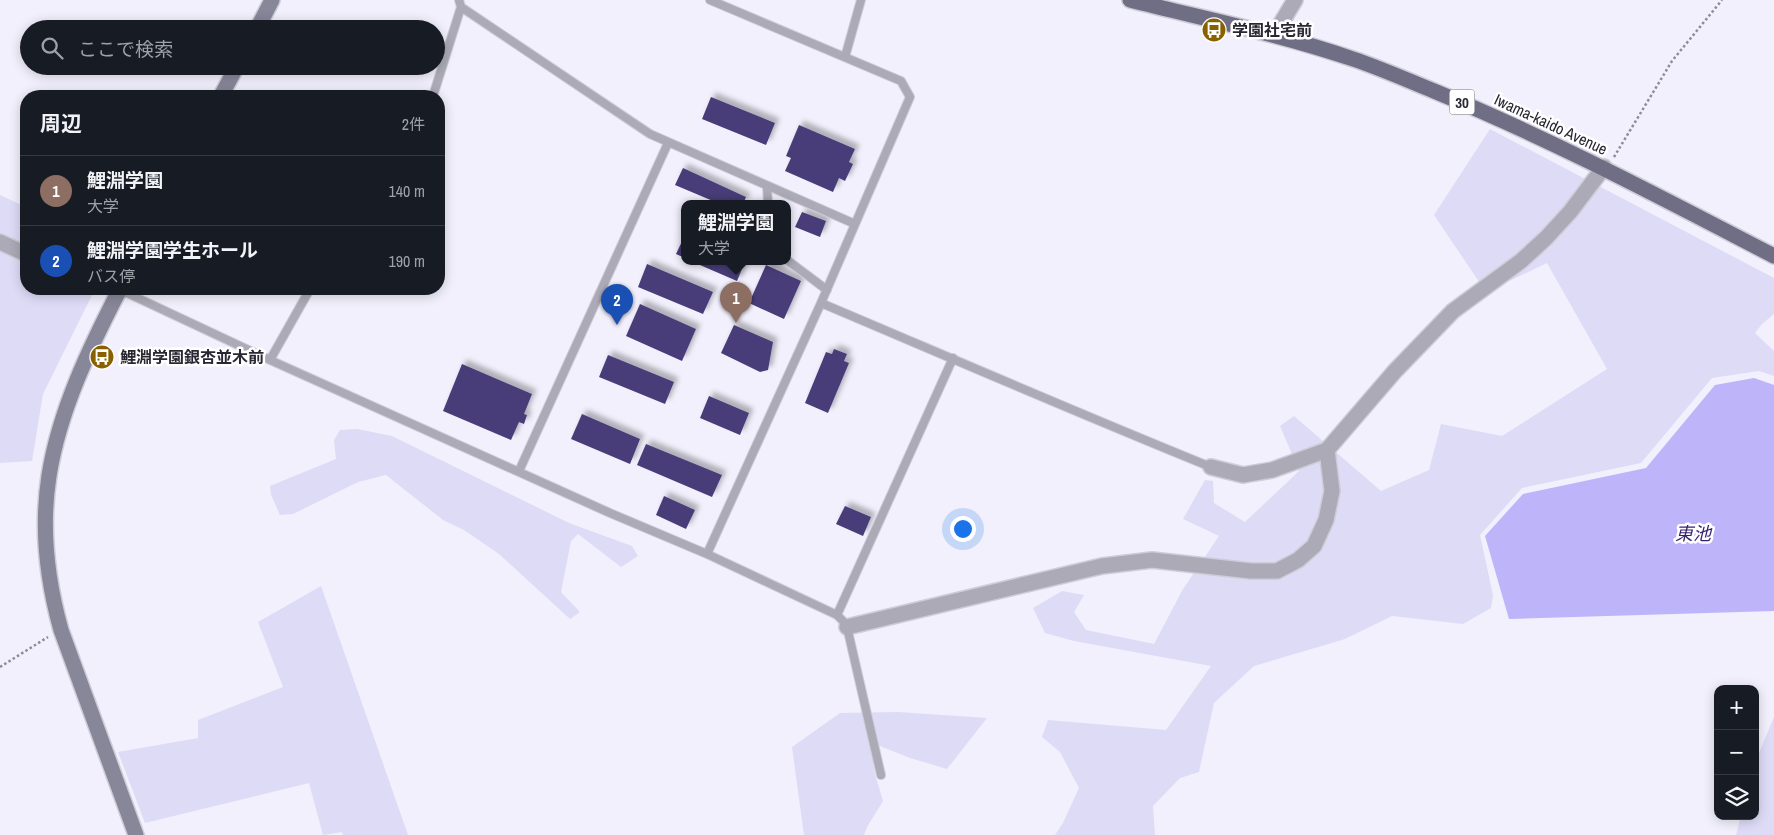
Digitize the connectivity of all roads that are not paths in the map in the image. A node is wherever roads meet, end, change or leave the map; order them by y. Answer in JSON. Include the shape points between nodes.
{"nodes":[{"id":1,"x":272,"y":0,"type":"edge"},
{"id":2,"x":710,"y":0,"type":"edge"},
{"id":3,"x":862,"y":0,"type":"edge"},
{"id":4,"x":1130,"y":0,"type":"edge"},
{"id":5,"x":1296,"y":0,"type":"edge"},
{"id":6,"x":460,"y":3,"type":"edge"},
{"id":7,"x":262,"y":20,"type":"edge"},
{"id":8,"x":1274,"y":35,"type":"junction"},
{"id":9,"x":445,"y":55,"type":"edge"},
{"id":10,"x":845,"y":57,"type":"junction"},
{"id":11,"x":232,"y":75,"type":"edge"},
{"id":12,"x":439,"y":75,"type":"edge"},
{"id":13,"x":225,"y":90,"type":"edge"},
{"id":14,"x":435,"y":90,"type":"edge"},
{"id":15,"x":668,"y":143,"type":"junction"},
{"id":16,"x":1604,"y":167,"type":"junction"},
{"id":17,"x":768,"y":186,"type":"junction"},
{"id":18,"x":768,"y":200,"type":"edge"},
{"id":19,"x":855,"y":224,"type":"junction"},
{"id":20,"x":0,"y":242,"type":"edge"},
{"id":21,"x":20,"y":251,"type":"edge"},
{"id":22,"x":1774,"y":256,"type":"edge"},
{"id":23,"x":791,"y":263,"type":"edge"},
{"id":24,"x":827,"y":290,"type":"junction"},
{"id":25,"x":113,"y":295,"type":"edge"},
{"id":26,"x":131,"y":295,"type":"edge"},
{"id":27,"x":307,"y":295,"type":"edge"},
{"id":28,"x":821,"y":303,"type":"junction"},
{"id":29,"x":953,"y":358,"type":"junction"},
{"id":30,"x":270,"y":360,"type":"junction"},
{"id":31,"x":1327,"y":450,"type":"junction"},
{"id":32,"x":1211,"y":467,"type":"joint"},
{"id":33,"x":519,"y":471,"type":"junction"},
{"id":34,"x":707,"y":554,"type":"junction"},
{"id":35,"x":837,"y":615,"type":"junction"},
{"id":36,"x":847,"y":627,"type":"junction"},
{"id":37,"x":882,"y":775,"type":"dead end"},
{"id":38,"x":136,"y":835,"type":"edge"}],
"edges":[{"from":1,"to":7,"type":"street"},
{"from":2,"to":10,"type":"lane"},
{"from":3,"to":10,"type":"lane"},
{"from":4,"to":8,"type":"main road","name":"Iwama-kaido Avenue","number":"30"},
{"from":5,"to":8,"type":"street"},
{"from":6,"to":9,"type":"lane"},
{"from":6,"to":15,"type":"lane","via":[[636,126]]},
{"from":8,"to":16,"type":"main road","name":"Iwama-kaido Avenue","number":"30","via":[[1355,59],[1413,82]]},
{"from":10,"to":19,"type":"lane","via":[[901,81],[910,97]]},
{"from":11,"to":13,"type":"street"},
{"from":12,"to":14,"type":"lane"},
{"from":15,"to":17,"type":"lane"},
{"from":15,"to":33,"type":"lane"},
{"from":16,"to":22,"type":"main road","name":"Iwama-kaido Avenue","number":"30"},
{"from":16,"to":31,"type":"street","via":[[1546,238],[1453,312],[1395,371]]},
{"from":17,"to":18,"type":"lane"},
{"from":17,"to":19,"type":"lane"},
{"from":19,"to":24,"type":"lane"},
{"from":20,"to":21,"type":"street"},
{"from":23,"to":24,"type":"lane"},
{"from":24,"to":28,"type":"lane"},
{"from":25,"to":38,"type":"street","via":[[58,432],[49,476],[47,557],[51,594],[60,630]]},
{"from":26,"to":30,"type":"lane"},
{"from":27,"to":30,"type":"lane"},
{"from":28,"to":29,"type":"lane"},
{"from":28,"to":34,"type":"lane"},
{"from":29,"to":32,"type":"lane"},
{"from":29,"to":35,"type":"lane"},
{"from":30,"to":33,"type":"lane"},
{"from":31,"to":32,"type":"street","via":[[1272,470],[1243,475]]},
{"from":31,"to":36,"type":"street","via":[[1332,491],[1326,520],[1314,546],[1298,560],[1277,571],[1152,560],[1102,566]]},
{"from":33,"to":34,"type":"lane"},
{"from":34,"to":35,"type":"lane"},
{"from":35,"to":36,"type":"lane"},
{"from":36,"to":37,"type":"lane"}]}
